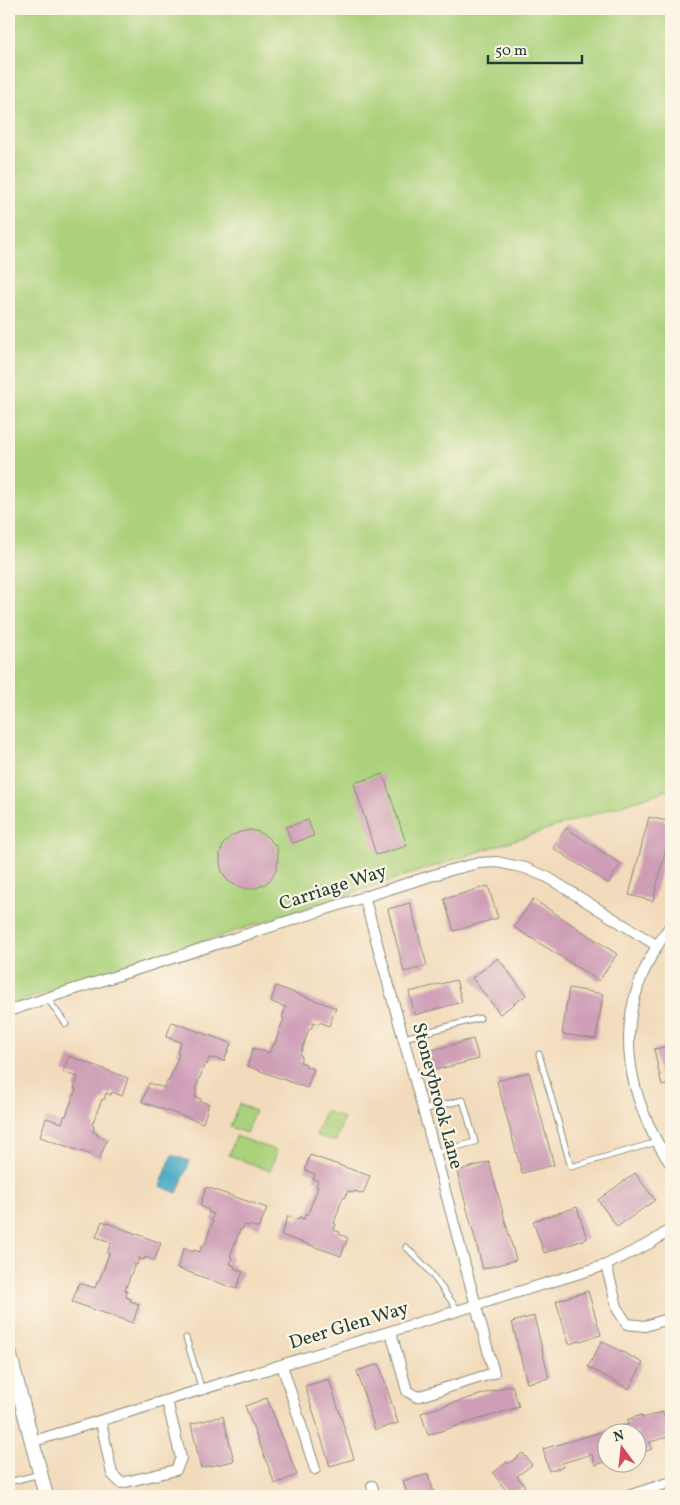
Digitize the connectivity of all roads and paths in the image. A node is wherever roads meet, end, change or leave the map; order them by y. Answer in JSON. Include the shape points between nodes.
{"nodes":[{"id":1,"x":364,"y":896,"type":"junction"},
{"id":2,"x":671,"y":925,"type":"edge"},
{"id":3,"x":656,"y":946,"type":"junction"},
{"id":4,"x":47,"y":998,"type":"junction"},
{"id":5,"x":9,"y":1011,"type":"edge"},
{"id":6,"x":480,"y":1018,"type":"dead end"},
{"id":7,"x":66,"y":1024,"type":"dead end"},
{"id":8,"x":404,"y":1038,"type":"junction"},
{"id":9,"x":538,"y":1054,"type":"dead end"},
{"id":10,"x":423,"y":1110,"type":"junction"},
{"id":11,"x":657,"y":1142,"type":"junction"},
{"id":12,"x":435,"y":1153,"type":"junction"},
{"id":13,"x":671,"y":1165,"type":"edge"},
{"id":14,"x":671,"y":1229,"type":"edge"},
{"id":15,"x":406,"y":1247,"type":"dead end"},
{"id":16,"x":606,"y":1265,"type":"junction"},
{"id":17,"x":476,"y":1306,"type":"junction"},
{"id":18,"x":458,"y":1311,"type":"junction"},
{"id":19,"x":671,"y":1318,"type":"edge"},
{"id":20,"x":391,"y":1332,"type":"junction"},
{"id":21,"x":186,"y":1338,"type":"dead end"},
{"id":22,"x":9,"y":1352,"type":"edge"},
{"id":23,"x":282,"y":1365,"type":"junction"},
{"id":24,"x":202,"y":1390,"type":"junction"},
{"id":25,"x":167,"y":1401,"type":"junction"},
{"id":26,"x":101,"y":1422,"type":"junction"},
{"id":27,"x":31,"y":1442,"type":"junction"},
{"id":28,"x":315,"y":1469,"type":"dead end"},
{"id":29,"x":40,"y":1474,"type":"junction"},
{"id":30,"x":9,"y":1482,"type":"edge"},
{"id":31,"x":671,"y":1482,"type":"edge"},
{"id":32,"x":46,"y":1496,"type":"edge"},
{"id":33,"x":628,"y":1496,"type":"edge"}],
"edges":[{"from":1,"to":3,"type":"street","name":"Carriage Way","via":[[461,866],[497,862],[526,868],[547,877]]},
{"from":1,"to":4,"type":"street","name":"Carriage Way"},
{"from":1,"to":8,"type":"street","name":"Stoneybrook Lane"},
{"from":2,"to":3,"type":"street"},
{"from":3,"to":11,"type":"street","via":[[636,991],[629,1032],[630,1062],[638,1098]]},
{"from":4,"to":5,"type":"street","name":"Carriage Way"},
{"from":4,"to":7,"type":"lane"},
{"from":6,"to":8,"type":"lane"},
{"from":8,"to":10,"type":"street","name":"Stoneybrook Lane"},
{"from":9,"to":11,"type":"lane","via":[[571,1167]]},
{"from":10,"to":12,"type":"street","name":"Stoneybrook Lane"},
{"from":10,"to":12,"type":"lane","via":[[463,1100],[475,1142]]},
{"from":11,"to":13,"type":"street"},
{"from":12,"to":17,"type":"street","name":"Stoneybrook Lane"},
{"from":14,"to":16,"type":"street","name":"Deer Glen Way"},
{"from":15,"to":18,"type":"lane","via":[[427,1268]]},
{"from":16,"to":17,"type":"street","name":"Deer Glen Way"},
{"from":16,"to":19,"type":"street","via":[[618,1310],[627,1324],[645,1326]]},
{"from":17,"to":18,"type":"street","name":"Deer Glen Way"},
{"from":17,"to":20,"type":"street","name":"Stoneybrook Lane","via":[[494,1373],[417,1397],[407,1390]]},
{"from":18,"to":20,"type":"street","name":"Deer Glen Way"},
{"from":20,"to":23,"type":"street","name":"Deer Glen Way"},
{"from":21,"to":24,"type":"lane"},
{"from":22,"to":27,"type":"street"},
{"from":23,"to":24,"type":"street","name":"Deer Glen Way"},
{"from":23,"to":28,"type":"street"},
{"from":24,"to":25,"type":"street","name":"Deer Glen Way"},
{"from":25,"to":26,"type":"street","name":"Deer Glen Way"},
{"from":25,"to":26,"type":"street","via":[[182,1458],[176,1470],[121,1483],[112,1474]]},
{"from":26,"to":27,"type":"street","name":"Deer Glen Way"},
{"from":27,"to":29,"type":"street"},
{"from":29,"to":30,"type":"lane"},
{"from":29,"to":32,"type":"street"},
{"from":31,"to":33,"type":"street"}]}
